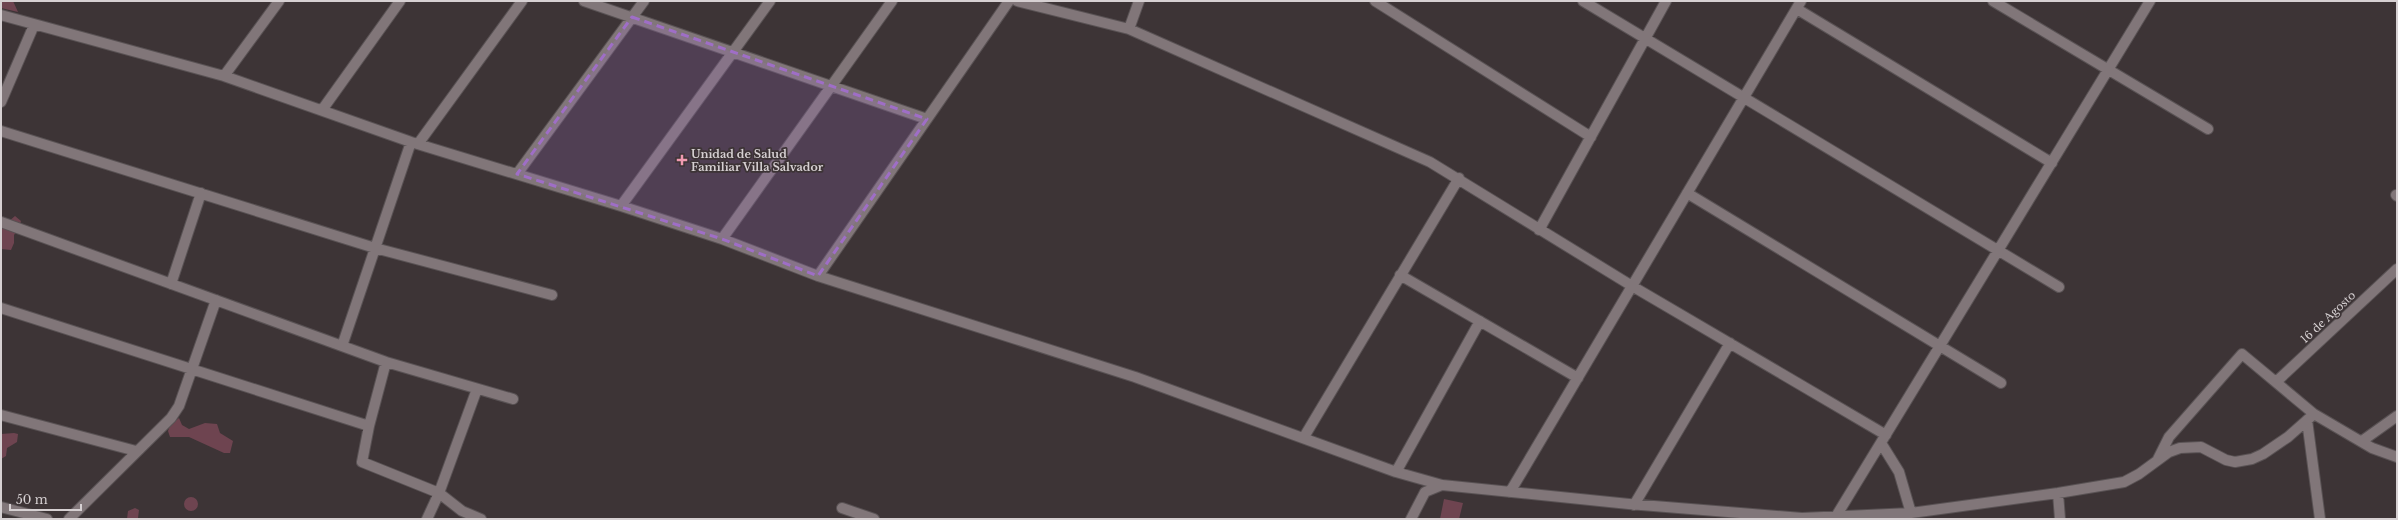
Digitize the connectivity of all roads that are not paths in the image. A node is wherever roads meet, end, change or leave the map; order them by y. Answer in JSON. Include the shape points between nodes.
{"nodes":[{"id":1,"x":279,"y":1,"type":"edge"},
{"id":2,"x":400,"y":1,"type":"edge"},
{"id":3,"x":522,"y":1,"type":"edge"},
{"id":4,"x":584,"y":1,"type":"edge"},
{"id":5,"x":644,"y":1,"type":"edge"},
{"id":6,"x":770,"y":1,"type":"edge"},
{"id":7,"x":892,"y":1,"type":"edge"},
{"id":8,"x":1009,"y":1,"type":"edge"},
{"id":9,"x":1139,"y":1,"type":"edge"},
{"id":10,"x":1375,"y":1,"type":"edge"},
{"id":11,"x":1583,"y":1,"type":"edge"},
{"id":12,"x":1666,"y":1,"type":"edge"},
{"id":13,"x":1993,"y":1,"type":"edge"},
{"id":14,"x":2150,"y":1,"type":"edge"},
{"id":15,"x":1020,"y":2,"type":"edge"},
{"id":16,"x":1799,"y":5,"type":"edge"},
{"id":17,"x":1,"y":15,"type":"edge"},
{"id":18,"x":632,"y":17,"type":"junction"},
{"id":19,"x":34,"y":25,"type":"junction"},
{"id":20,"x":1129,"y":29,"type":"junction"},
{"id":21,"x":1645,"y":39,"type":"junction"},
{"id":22,"x":732,"y":53,"type":"junction"},
{"id":23,"x":2109,"y":70,"type":"junction"},
{"id":24,"x":224,"y":76,"type":"junction"},
{"id":25,"x":831,"y":86,"type":"junction"},
{"id":26,"x":1744,"y":98,"type":"junction"},
{"id":27,"x":1,"y":102,"type":"edge"},
{"id":28,"x":322,"y":110,"type":"junction"},
{"id":29,"x":927,"y":119,"type":"junction"},
{"id":30,"x":2208,"y":129,"type":"dead end"},
{"id":31,"x":1,"y":130,"type":"edge"},
{"id":32,"x":1591,"y":137,"type":"junction"},
{"id":33,"x":414,"y":143,"type":"junction"},
{"id":34,"x":2052,"y":163,"type":"junction"},
{"id":35,"x":517,"y":174,"type":"junction"},
{"id":36,"x":1459,"y":178,"type":"junction"},
{"id":37,"x":202,"y":193,"type":"junction"},
{"id":38,"x":1687,"y":193,"type":"junction"},
{"id":39,"x":621,"y":206,"type":"junction"},
{"id":40,"x":1,"y":222,"type":"edge"},
{"id":41,"x":1539,"y":230,"type":"junction"},
{"id":42,"x":722,"y":239,"type":"junction"},
{"id":43,"x":376,"y":248,"type":"junction"},
{"id":44,"x":1999,"y":250,"type":"junction"},
{"id":45,"x":2397,"y":269,"type":"edge"},
{"id":46,"x":1400,"y":275,"type":"junction"},
{"id":47,"x":818,"y":276,"type":"junction"},
{"id":48,"x":171,"y":284,"type":"junction"},
{"id":49,"x":1632,"y":286,"type":"junction"},
{"id":50,"x":2060,"y":287,"type":"dead end"},
{"id":51,"x":552,"y":295,"type":"dead end"},
{"id":52,"x":216,"y":300,"type":"junction"},
{"id":53,"x":1,"y":308,"type":"edge"},
{"id":54,"x":1480,"y":321,"type":"junction"},
{"id":55,"x":1730,"y":343,"type":"junction"},
{"id":56,"x":342,"y":346,"type":"junction"},
{"id":57,"x":1940,"y":346,"type":"junction"},
{"id":58,"x":386,"y":362,"type":"junction"},
{"id":59,"x":192,"y":368,"type":"junction"},
{"id":60,"x":1578,"y":378,"type":"junction"},
{"id":61,"x":2276,"y":382,"type":"junction"},
{"id":62,"x":2001,"y":383,"type":"dead end"},
{"id":63,"x":477,"y":389,"type":"junction"},
{"id":64,"x":513,"y":399,"type":"dead end"},
{"id":65,"x":1,"y":415,"type":"edge"},
{"id":66,"x":2397,"y":416,"type":"edge"},
{"id":67,"x":2310,"y":417,"type":"junction"},
{"id":68,"x":369,"y":426,"type":"junction"},
{"id":69,"x":1886,"y":434,"type":"junction"},
{"id":70,"x":1304,"y":438,"type":"junction"},
{"id":71,"x":2362,"y":442,"type":"junction"},
{"id":72,"x":1881,"y":444,"type":"junction"},
{"id":73,"x":136,"y":451,"type":"junction"},
{"id":74,"x":2397,"y":457,"type":"edge"},
{"id":75,"x":2158,"y":459,"type":"junction"},
{"id":76,"x":1396,"y":472,"type":"junction"},
{"id":77,"x":1442,"y":485,"type":"junction"},
{"id":78,"x":1510,"y":492,"type":"junction"},
{"id":79,"x":439,"y":493,"type":"junction"},
{"id":80,"x":2058,"y":493,"type":"junction"},
{"id":81,"x":1634,"y":505,"type":"junction"},
{"id":82,"x":1,"y":507,"type":"edge"},
{"id":83,"x":842,"y":508,"type":"dead end"},
{"id":84,"x":1911,"y":513,"type":"junction"},
{"id":85,"x":1835,"y":518,"type":"edge"},
{"id":86,"x":47,"y":519,"type":"edge"},
{"id":87,"x":69,"y":519,"type":"edge"},
{"id":88,"x":427,"y":519,"type":"edge"},
{"id":89,"x":481,"y":519,"type":"edge"},
{"id":90,"x":874,"y":519,"type":"edge"},
{"id":91,"x":1411,"y":519,"type":"edge"},
{"id":92,"x":2060,"y":519,"type":"edge"},
{"id":93,"x":2320,"y":519,"type":"edge"}],
"edges":[{"from":1,"to":24,"type":"street"},
{"from":2,"to":28,"type":"street"},
{"from":3,"to":33,"type":"street"},
{"from":4,"to":18,"type":"street"},
{"from":5,"to":18,"type":"street"},
{"from":6,"to":22,"type":"street"},
{"from":7,"to":25,"type":"street"},
{"from":8,"to":29,"type":"street"},
{"from":9,"to":20,"type":"street"},
{"from":10,"to":32,"type":"street"},
{"from":11,"to":21,"type":"street"},
{"from":12,"to":21,"type":"street"},
{"from":13,"to":23,"type":"street"},
{"from":14,"to":23,"type":"street"},
{"from":15,"to":20,"type":"street"},
{"from":16,"to":26,"type":"street"},
{"from":16,"to":34,"type":"street"},
{"from":17,"to":19,"type":"street"},
{"from":18,"to":22,"type":"street"},
{"from":18,"to":35,"type":"street"},
{"from":19,"to":24,"type":"street"},
{"from":19,"to":27,"type":"street"},
{"from":20,"to":36,"type":"street","via":[[1334,118]]},
{"from":21,"to":26,"type":"street"},
{"from":21,"to":32,"type":"street"},
{"from":22,"to":25,"type":"street"},
{"from":22,"to":39,"type":"street"},
{"from":23,"to":30,"type":"street"},
{"from":23,"to":34,"type":"street"},
{"from":24,"to":28,"type":"street"},
{"from":25,"to":29,"type":"street"},
{"from":25,"to":42,"type":"street"},
{"from":26,"to":38,"type":"street"},
{"from":26,"to":44,"type":"street"},
{"from":28,"to":33,"type":"street"},
{"from":29,"to":47,"type":"street"},
{"from":31,"to":37,"type":"street"},
{"from":32,"to":41,"type":"street"},
{"from":33,"to":35,"type":"street"},
{"from":33,"to":43,"type":"street"},
{"from":34,"to":44,"type":"street"},
{"from":35,"to":39,"type":"street"},
{"from":36,"to":41,"type":"street"},
{"from":36,"to":46,"type":"street"},
{"from":37,"to":43,"type":"street"},
{"from":37,"to":48,"type":"street"},
{"from":38,"to":49,"type":"street"},
{"from":38,"to":57,"type":"street"},
{"from":39,"to":42,"type":"street"},
{"from":40,"to":48,"type":"street"},
{"from":41,"to":49,"type":"street"},
{"from":42,"to":47,"type":"street"},
{"from":43,"to":51,"type":"street"},
{"from":43,"to":56,"type":"street"},
{"from":44,"to":50,"type":"street"},
{"from":44,"to":57,"type":"street"},
{"from":45,"to":61,"type":"street","name":"16 de Agosto"},
{"from":46,"to":54,"type":"street"},
{"from":46,"to":70,"type":"street"},
{"from":47,"to":70,"type":"street","via":[[1135,377]]},
{"from":48,"to":52,"type":"street"},
{"from":49,"to":55,"type":"street"},
{"from":49,"to":60,"type":"street"},
{"from":52,"to":56,"type":"street"},
{"from":52,"to":59,"type":"street"},
{"from":53,"to":59,"type":"street"},
{"from":54,"to":60,"type":"street"},
{"from":54,"to":76,"type":"street"},
{"from":55,"to":69,"type":"street"},
{"from":55,"to":81,"type":"street"},
{"from":56,"to":58,"type":"street"},
{"from":57,"to":62,"type":"street"},
{"from":57,"to":69,"type":"street"},
{"from":58,"to":63,"type":"street"},
{"from":58,"to":68,"type":"street"},
{"from":59,"to":68,"type":"street"},
{"from":59,"to":73,"type":"street","via":[[179,406],[171,418]]},
{"from":60,"to":78,"type":"street"},
{"from":61,"to":67,"type":"street"},
{"from":61,"to":75,"type":"street","via":[[2246,355],[2239,355],[2169,437]]},
{"from":63,"to":64,"type":"street"},
{"from":63,"to":79,"type":"street"},
{"from":65,"to":73,"type":"street"},
{"from":66,"to":71,"type":"street"},
{"from":67,"to":71,"type":"street"},
{"from":67,"to":75,"type":"street","via":[[2288,437],[2252,459],[2235,462],[2226,460],[2201,447],[2169,452]]},
{"from":67,"to":93,"type":"street"},
{"from":68,"to":79,"type":"street","via":[[362,462]]},
{"from":69,"to":72,"type":"street"},
{"from":70,"to":76,"type":"street"},
{"from":71,"to":74,"type":"street"},
{"from":72,"to":84,"type":"street","via":[[1899,472]]},
{"from":72,"to":85,"type":"street"},
{"from":73,"to":87,"type":"street"},
{"from":75,"to":80,"type":"street","via":[[2124,482]]},
{"from":76,"to":77,"type":"street"},
{"from":77,"to":78,"type":"street"},
{"from":77,"to":91,"type":"street","via":[[1425,492]]},
{"from":78,"to":81,"type":"street"},
{"from":79,"to":88,"type":"street"},
{"from":79,"to":89,"type":"street","via":[[462,511]]},
{"from":80,"to":84,"type":"street"},
{"from":80,"to":92,"type":"street"},
{"from":81,"to":85,"type":"street","via":[[1802,518]]},
{"from":82,"to":86,"type":"street"},
{"from":83,"to":90,"type":"street"},
{"from":84,"to":85,"type":"street"}]}
